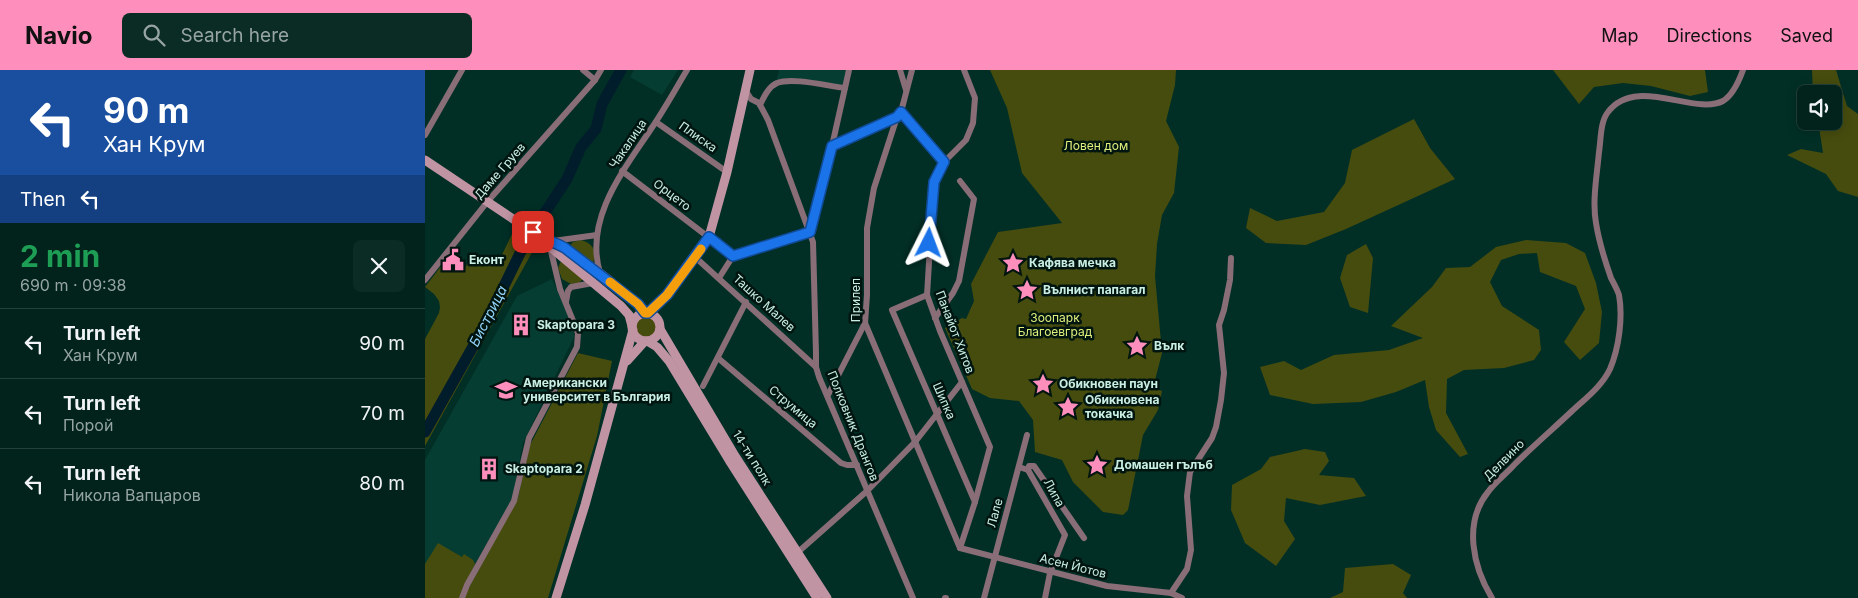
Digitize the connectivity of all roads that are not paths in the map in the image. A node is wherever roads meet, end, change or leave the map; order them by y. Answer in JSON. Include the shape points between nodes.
{"nodes":[{"id":1,"x":462,"y":70,"type":"edge"},
{"id":2,"x":583,"y":70,"type":"edge"},
{"id":3,"x":601,"y":70,"type":"edge"},
{"id":4,"x":687,"y":70,"type":"edge"},
{"id":5,"x":750,"y":70,"type":"edge"},
{"id":6,"x":849,"y":70,"type":"edge"},
{"id":7,"x":900,"y":70,"type":"edge"},
{"id":8,"x":913,"y":70,"type":"edge"},
{"id":9,"x":964,"y":70,"type":"edge"},
{"id":10,"x":1743,"y":70,"type":"edge"},
{"id":11,"x":595,"y":80,"type":"junction"},
{"id":12,"x":845,"y":88,"type":"junction"},
{"id":13,"x":745,"y":90,"type":"junction"},
{"id":14,"x":906,"y":91,"type":"junction"},
{"id":15,"x":761,"y":106,"type":"junction"},
{"id":16,"x":899,"y":115,"type":"junction"},
{"id":17,"x":656,"y":122,"type":"junction"},
{"id":18,"x":425,"y":135,"type":"edge"},
{"id":19,"x":832,"y":146,"type":"junction"},
{"id":20,"x":425,"y":160,"type":"edge"},
{"id":21,"x":944,"y":162,"type":"junction"},
{"id":22,"x":622,"y":171,"type":"junction"},
{"id":23,"x":727,"y":172,"type":"junction"},
{"id":24,"x":960,"y":181,"type":"dead end"},
{"id":25,"x":488,"y":201,"type":"junction"},
{"id":26,"x":810,"y":232,"type":"junction"},
{"id":27,"x":597,"y":235,"type":"junction"},
{"id":28,"x":579,"y":237,"type":"junction"},
{"id":29,"x":709,"y":237,"type":"junction"},
{"id":30,"x":549,"y":243,"type":"junction"},
{"id":31,"x":563,"y":252,"type":"junction"},
{"id":32,"x":597,"y":255,"type":"junction"},
{"id":33,"x":733,"y":256,"type":"junction"},
{"id":34,"x":695,"y":257,"type":"junction"},
{"id":35,"x":1231,"y":258,"type":"dead end"},
{"id":36,"x":600,"y":274,"type":"junction"},
{"id":37,"x":556,"y":275,"type":"junction"},
{"id":38,"x":719,"y":278,"type":"junction"},
{"id":39,"x":425,"y":279,"type":"edge"},
{"id":40,"x":593,"y":283,"type":"junction"},
{"id":41,"x":574,"y":286,"type":"junction"},
{"id":42,"x":667,"y":295,"type":"junction"},
{"id":43,"x":927,"y":295,"type":"junction"},
{"id":44,"x":746,"y":302,"type":"junction"},
{"id":45,"x":566,"y":305,"type":"junction"},
{"id":46,"x":647,"y":313,"type":"junction"},
{"id":47,"x":935,"y":318,"type":"junction"},
{"id":48,"x":865,"y":323,"type":"junction"},
{"id":49,"x":659,"y":325,"type":"junction"},
{"id":50,"x":633,"y":328,"type":"junction"},
{"id":51,"x":646,"y":341,"type":"junction"},
{"id":52,"x":718,"y":358,"type":"junction"},
{"id":53,"x":817,"y":367,"type":"junction"},
{"id":54,"x":621,"y":372,"type":"junction"},
{"id":55,"x":962,"y":382,"type":"junction"},
{"id":56,"x":703,"y":386,"type":"dead end"},
{"id":57,"x":828,"y":395,"type":"junction"},
{"id":58,"x":937,"y":413,"type":"junction"},
{"id":59,"x":1027,"y":435,"type":"dead end"},
{"id":60,"x":915,"y":442,"type":"junction"},
{"id":61,"x":857,"y":465,"type":"junction"},
{"id":62,"x":1019,"y":467,"type":"junction"},
{"id":63,"x":1028,"y":470,"type":"junction"},
{"id":64,"x":867,"y":491,"type":"junction"},
{"id":65,"x":975,"y":502,"type":"junction"},
{"id":66,"x":1083,"y":538,"type":"dead end"},
{"id":67,"x":960,"y":548,"type":"junction"},
{"id":68,"x":797,"y":553,"type":"junction"},
{"id":69,"x":995,"y":558,"type":"junction"},
{"id":70,"x":1050,"y":573,"type":"junction"},
{"id":71,"x":1171,"y":593,"type":"junction"},
{"id":72,"x":462,"y":598,"type":"edge"},
{"id":73,"x":556,"y":598,"type":"edge"},
{"id":74,"x":817,"y":598,"type":"edge"},
{"id":75,"x":827,"y":598,"type":"edge"},
{"id":76,"x":913,"y":598,"type":"edge"},
{"id":77,"x":984,"y":598,"type":"edge"},
{"id":78,"x":1045,"y":598,"type":"edge"},
{"id":79,"x":1182,"y":598,"type":"edge"},
{"id":80,"x":1492,"y":598,"type":"edge"}],
"edges":[{"from":1,"to":18,"type":"street"},
{"from":2,"to":11,"type":"street"},
{"from":3,"to":11,"type":"street","name":"Даме Груев"},
{"from":4,"to":17,"type":"street","name":"Чакалица"},
{"from":5,"to":13,"type":"street"},
{"from":6,"to":12,"type":"street"},
{"from":7,"to":14,"type":"street"},
{"from":8,"to":14,"type":"street","name":"Прилеп"},
{"from":9,"to":21,"type":"street","name":"Панайот Хитов","via":[[975,98],[973,123],[966,140]]},
{"from":10,"to":80,"type":"street","name":"Делвино","via":[[1734,90],[1718,103],[1636,96],[1620,100],[1607,112],[1596,180],[1595,222],[1618,293],[1621,311],[1619,336],[1610,369],[1597,388],[1487,492],[1476,512],[1472,529],[1474,551]]},
{"from":11,"to":25,"type":"street","name":"Даме Груев"},
{"from":12,"to":15,"type":"street","via":[[789,81],[776,84],[766,93]]},
{"from":12,"to":19,"type":"street"},
{"from":13,"to":15,"type":"street","name":"Полковник Дрангов"},
{"from":13,"to":23,"type":"street"},
{"from":14,"to":16,"type":"street","name":"Прилеп"},
{"from":15,"to":26,"type":"street","name":"Полковник Дрангов"},
{"from":16,"to":19,"type":"street"},
{"from":16,"to":21,"type":"street"},
{"from":16,"to":48,"type":"street","name":"Прилеп","via":[[874,188],[867,228]]},
{"from":17,"to":22,"type":"street","name":"Чакалица"},
{"from":17,"to":23,"type":"street","name":"Плиска"},
{"from":19,"to":26,"type":"street"},
{"from":20,"to":25,"type":"street"},
{"from":21,"to":43,"type":"street","name":"Панайот Хитов","via":[[934,182]]},
{"from":22,"to":27,"type":"street","name":"Чакалица","via":[[602,213]]},
{"from":22,"to":29,"type":"street","name":"Орцето"},
{"from":23,"to":29,"type":"street"},
{"from":24,"to":47,"type":"street","via":[[974,199],[967,239],[959,281]]},
{"from":25,"to":30,"type":"street"},
{"from":25,"to":39,"type":"street","name":"Даме Груев"},
{"from":26,"to":33,"type":"street"},
{"from":26,"to":53,"type":"street","name":"Полковник Дрангов","via":[[814,254]]},
{"from":27,"to":28,"type":"street"},
{"from":27,"to":32,"type":"street","name":"Чакалица"},
{"from":28,"to":30,"type":"street"},
{"from":28,"to":31,"type":"street"},
{"from":28,"to":32,"type":"street","via":[[593,243]]},
{"from":29,"to":33,"type":"street","name":"Орцето"},
{"from":29,"to":34,"type":"street"},
{"from":30,"to":31,"type":"street"},
{"from":30,"to":37,"type":"street"},
{"from":31,"to":36,"type":"street"},
{"from":31,"to":37,"type":"street"},
{"from":31,"to":40,"type":"street"},
{"from":32,"to":36,"type":"street","name":"Чакалица"},
{"from":33,"to":38,"type":"street"},
{"from":34,"to":38,"type":"street","name":"Ташко Малев"},
{"from":34,"to":42,"type":"street"},
{"from":35,"to":71,"type":"street","via":[[1219,325],[1224,373],[1219,409],[1212,438],[1190,472],[1187,496],[1191,550],[1187,569]]},
{"from":36,"to":46,"type":"street"},
{"from":37,"to":41,"type":"street","via":[[566,285]]},
{"from":37,"to":45,"type":"street"},
{"from":38,"to":44,"type":"street","name":"Ташко Малев"},
{"from":40,"to":41,"type":"street"},
{"from":40,"to":50,"type":"street","via":[[626,310]]},
{"from":41,"to":45,"type":"street","via":[[568,291]]},
{"from":42,"to":46,"type":"street"},
{"from":42,"to":49,"type":"street"},
{"from":43,"to":47,"type":"street","name":"Панайот Хитов"},
{"from":43,"to":58,"type":"street","name":"Шипка","via":[[892,310]]},
{"from":44,"to":52,"type":"street"},
{"from":44,"to":53,"type":"street","name":"Ташко Малев"},
{"from":45,"to":72,"type":"street","via":[[578,333],[577,346],[529,438],[514,501]]},
{"from":46,"to":49,"type":"street","via":[[655,316]]},
{"from":46,"to":50,"type":"street","via":[[637,317]]},
{"from":47,"to":55,"type":"street","name":"Панайот Хитов"},
{"from":48,"to":57,"type":"street"},
{"from":48,"to":60,"type":"street","name":"Прилеп"},
{"from":49,"to":51,"type":"street","via":[[655,338]]},
{"from":49,"to":68,"type":"street","name":"14-ти полк","via":[[735,456]]},
{"from":50,"to":51,"type":"street","via":[[637,337]]},
{"from":50,"to":54,"type":"street"},
{"from":51,"to":54,"type":"street"},
{"from":51,"to":74,"type":"street","name":"14-ти полк","via":[[657,347],[669,361]]},
{"from":52,"to":56,"type":"street"},
{"from":52,"to":61,"type":"street","name":"Струмица","via":[[841,463]]},
{"from":53,"to":57,"type":"street","name":"Полковник Дрангов"},
{"from":54,"to":73,"type":"street"},
{"from":55,"to":58,"type":"street"},
{"from":55,"to":65,"type":"street","name":"Панайот Хитов","via":[[990,447]]},
{"from":57,"to":61,"type":"street","name":"Полковник Дрангов"},
{"from":58,"to":60,"type":"street"},
{"from":58,"to":65,"type":"street","name":"Шипка"},
{"from":59,"to":62,"type":"street","name":"Лале"},
{"from":60,"to":64,"type":"street"},
{"from":60,"to":67,"type":"street","name":"Прилеп"},
{"from":61,"to":64,"type":"street","name":"Полковник Дрангов"},
{"from":62,"to":63,"type":"street","name":"Липа"},
{"from":62,"to":69,"type":"street","name":"Лале"},
{"from":63,"to":66,"type":"street","via":[[1029,466],[1034,466]]},
{"from":63,"to":70,"type":"street","name":"Липа","via":[[1065,535]]},
{"from":64,"to":68,"type":"street"},
{"from":64,"to":76,"type":"street","name":"Полковник Дрангов"},
{"from":65,"to":67,"type":"street","name":"Панайот Хитов"},
{"from":67,"to":69,"type":"street","name":"Асен Йотов"},
{"from":68,"to":75,"type":"street","name":"14-ти полк"},
{"from":69,"to":70,"type":"street","name":"Асен Йотов"},
{"from":69,"to":77,"type":"street","name":"Лале"},
{"from":70,"to":71,"type":"street","name":"Асен Йотов","via":[[1107,586]]},
{"from":70,"to":78,"type":"street"},
{"from":71,"to":79,"type":"street","name":"Асен Йотов"}]}
